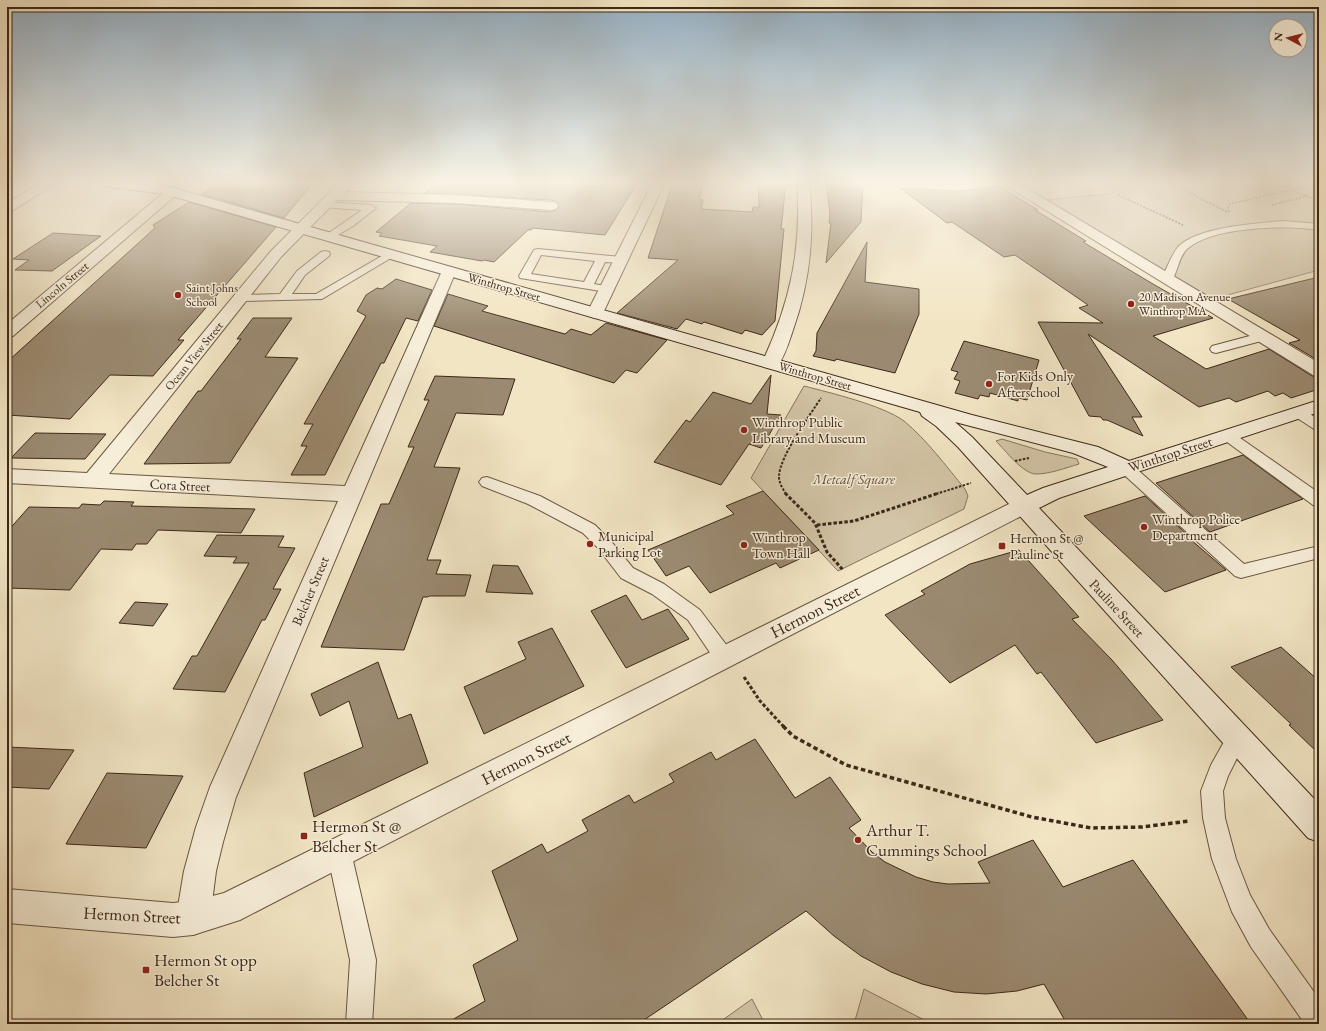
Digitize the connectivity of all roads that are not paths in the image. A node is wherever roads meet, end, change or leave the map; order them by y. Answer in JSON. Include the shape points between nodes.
{"nodes":[{"id":1,"x":127,"y":230,"type":"edge"},
{"id":2,"x":300,"y":230,"type":"edge"},
{"id":3,"x":305,"y":230,"type":"edge"},
{"id":4,"x":341,"y":230,"type":"edge"},
{"id":5,"x":636,"y":230,"type":"edge"},
{"id":6,"x":804,"y":230,"type":"edge"},
{"id":7,"x":1085,"y":230,"type":"edge"},
{"id":8,"x":1227,"y":230,"type":"edge"},
{"id":9,"x":330,"y":237,"type":"junction"},
{"id":10,"x":325,"y":254,"type":"dead end"},
{"id":11,"x":391,"y":254,"type":"junction"},
{"id":12,"x":602,"y":258,"type":"junction"},
{"id":13,"x":621,"y":260,"type":"junction"},
{"id":14,"x":449,"y":271,"type":"junction"},
{"id":15,"x":1167,"y":280,"type":"junction"},
{"id":16,"x":555,"y":281,"type":"junction"},
{"id":17,"x":587,"y":286,"type":"junction"},
{"id":18,"x":607,"y":289,"type":"junction"},
{"id":19,"x":537,"y":296,"type":"junction"},
{"id":20,"x":240,"y":298,"type":"junction"},
{"id":21,"x":283,"y":298,"type":"junction"},
{"id":22,"x":595,"y":313,"type":"junction"},
{"id":23,"x":7,"y":332,"type":"edge"},
{"id":24,"x":1261,"y":337,"type":"junction"},
{"id":25,"x":1216,"y":349,"type":"dead end"},
{"id":26,"x":771,"y":363,"type":"junction"},
{"id":27,"x":1319,"y":371,"type":"edge"},
{"id":28,"x":904,"y":401,"type":"junction"},
{"id":29,"x":1319,"y":406,"type":"edge"},
{"id":30,"x":1299,"y":413,"type":"junction"},
{"id":31,"x":1319,"y":426,"type":"edge"},
{"id":32,"x":1228,"y":436,"type":"junction"},
{"id":33,"x":1126,"y":468,"type":"junction"},
{"id":34,"x":7,"y":476,"type":"edge"},
{"id":35,"x":93,"y":480,"type":"junction"},
{"id":36,"x":487,"y":482,"type":"dead end"},
{"id":37,"x":352,"y":494,"type":"junction"},
{"id":38,"x":1319,"y":502,"type":"edge"},
{"id":39,"x":1023,"y":506,"type":"junction"},
{"id":40,"x":1319,"y":552,"type":"edge"},
{"id":41,"x":727,"y":656,"type":"junction"},
{"id":42,"x":1237,"y":738,"type":"junction"},
{"id":43,"x":1319,"y":827,"type":"edge"},
{"id":44,"x":339,"y":852,"type":"junction"},
{"id":45,"x":7,"y":906,"type":"edge"},
{"id":46,"x":192,"y":918,"type":"junction"},
{"id":47,"x":1319,"y":1021,"type":"edge"},
{"id":48,"x":359,"y":1024,"type":"edge"}],
"edges":[{"from":1,"to":23,"type":"street","name":"Lincoln Street"},
{"from":2,"to":20,"type":"street","name":"Ocean View Street","via":[[276,254]]},
{"from":3,"to":9,"type":"street","name":"Winthrop Street"},
{"from":4,"to":9,"type":"lane"},
{"from":5,"to":13,"type":"street"},
{"from":6,"to":26,"type":"street","via":[[801,274],[787,326]]},
{"from":7,"to":15,"type":"street"},
{"from":8,"to":15,"type":"lane","via":[[1184,247]]},
{"from":9,"to":11,"type":"street","name":"Winthrop Street"},
{"from":10,"to":21,"type":"lane","via":[[301,273]]},
{"from":11,"to":14,"type":"street","name":"Winthrop Street"},
{"from":11,"to":21,"type":"lane","via":[[318,298]]},
{"from":12,"to":13,"type":"lane"},
{"from":12,"to":16,"type":"lane","via":[[538,252],[524,276]]},
{"from":12,"to":17,"type":"lane"},
{"from":13,"to":18,"type":"street"},
{"from":14,"to":19,"type":"street","name":"Winthrop Street"},
{"from":14,"to":37,"type":"street","name":"Belcher Street"},
{"from":15,"to":24,"type":"street"},
{"from":16,"to":17,"type":"lane"},
{"from":16,"to":19,"type":"lane"},
{"from":17,"to":18,"type":"lane"},
{"from":18,"to":22,"type":"street"},
{"from":19,"to":22,"type":"street","name":"Winthrop Street"},
{"from":20,"to":21,"type":"lane"},
{"from":20,"to":35,"type":"street","name":"Ocean View Street"},
{"from":22,"to":26,"type":"street","name":"Winthrop Street"},
{"from":24,"to":25,"type":"lane"},
{"from":24,"to":27,"type":"street"},
{"from":26,"to":28,"type":"street","name":"Winthrop Street"},
{"from":28,"to":33,"type":"street","via":[[1086,449]]},
{"from":28,"to":39,"type":"street","name":"Pauline Street","via":[[929,412],[950,428]]},
{"from":29,"to":30,"type":"street","name":"Winthrop Street"},
{"from":30,"to":31,"type":"lane"},
{"from":30,"to":32,"type":"street","name":"Winthrop Street"},
{"from":32,"to":33,"type":"street","name":"Winthrop Street"},
{"from":32,"to":38,"type":"lane"},
{"from":33,"to":39,"type":"street","name":"Winthrop Street","via":[[1051,493]]},
{"from":33,"to":40,"type":"lane","via":[[1241,571]]},
{"from":34,"to":35,"type":"street","name":"Cora Street"},
{"from":35,"to":37,"type":"street","name":"Cora Street"},
{"from":36,"to":41,"type":"lane","via":[[534,500],[589,529],[627,573],[658,589],[694,615]]},
{"from":37,"to":46,"type":"street","name":"Belcher Street","via":[[218,804],[204,847]]},
{"from":39,"to":41,"type":"street","name":"Hermon Street"},
{"from":39,"to":42,"type":"street","name":"Pauline Street"},
{"from":41,"to":44,"type":"street","name":"Hermon Street"},
{"from":42,"to":43,"type":"street","name":"Pauline Street"},
{"from":42,"to":47,"type":"lane","via":[[1212,791],[1214,818],[1224,859],[1241,903],[1260,938]]},
{"from":44,"to":46,"type":"street","name":"Hermon Street","via":[[228,908]]},
{"from":44,"to":48,"type":"lane","via":[[363,960]]},
{"from":45,"to":46,"type":"street","name":"Hermon Street","via":[[158,919]]}]}
